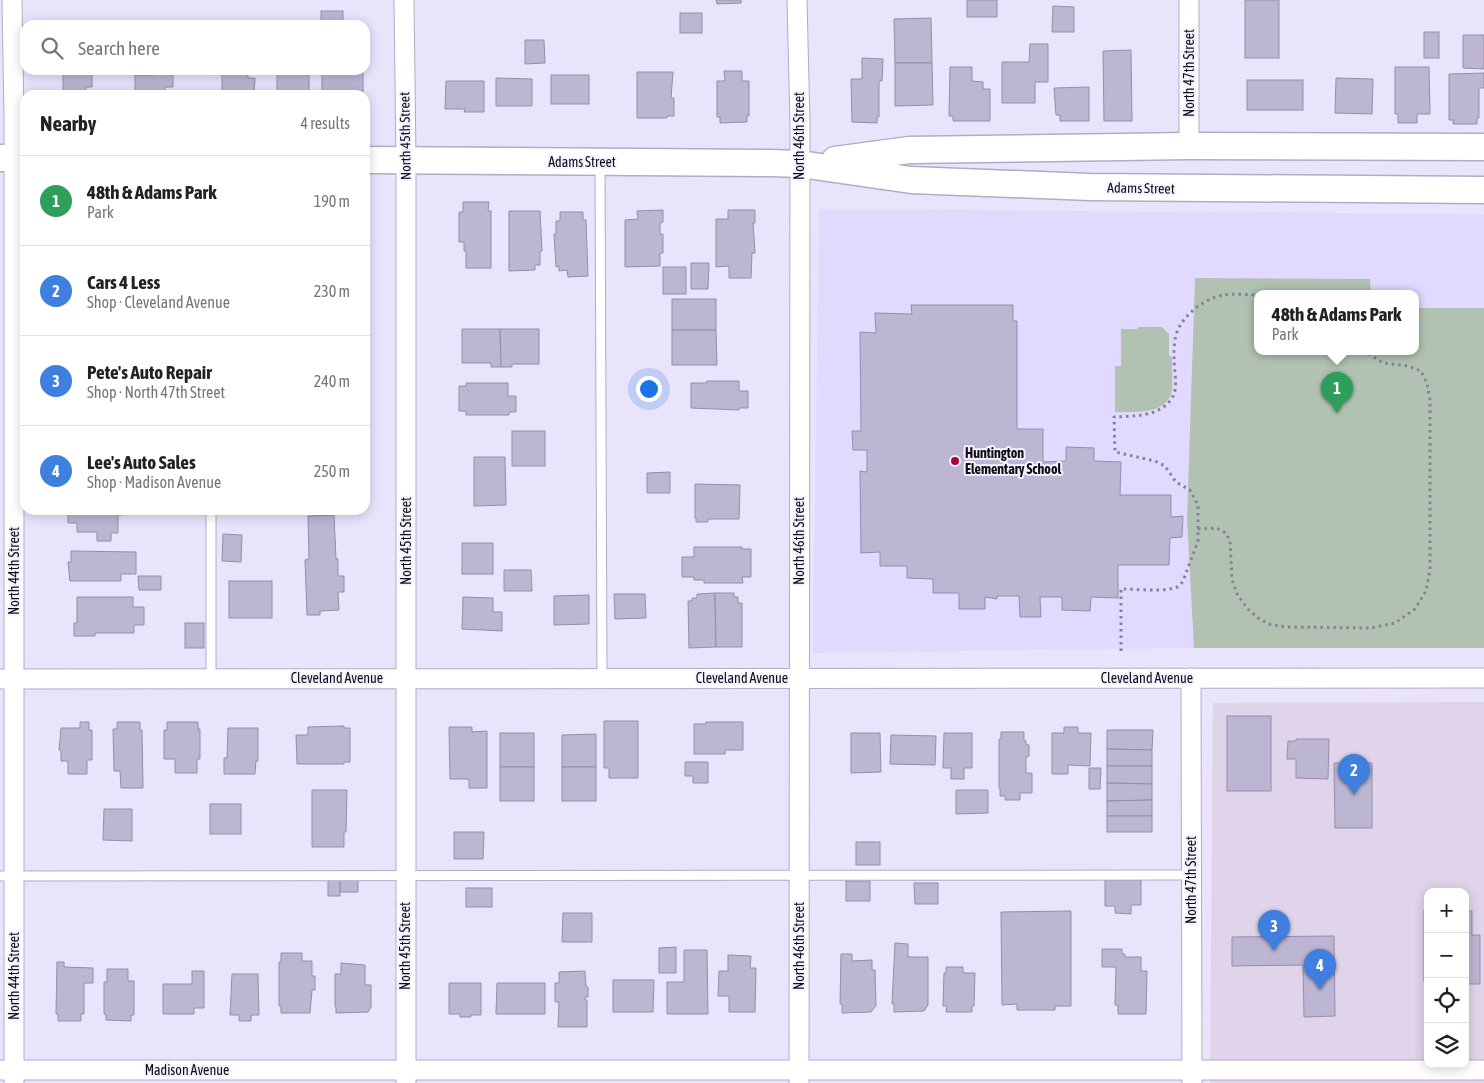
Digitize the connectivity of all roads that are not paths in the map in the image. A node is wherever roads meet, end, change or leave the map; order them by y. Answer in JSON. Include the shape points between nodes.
{"nodes":[{"id":1,"x":12,"y":0,"type":"edge"},
{"id":2,"x":404,"y":0,"type":"edge"},
{"id":3,"x":797,"y":0,"type":"edge"},
{"id":4,"x":1189,"y":0,"type":"edge"},
{"id":5,"x":1189,"y":146,"type":"junction"},
{"id":6,"x":1484,"y":148,"type":"edge"},
{"id":7,"x":13,"y":158,"type":"edge"},
{"id":8,"x":370,"y":160,"type":"edge"},
{"id":9,"x":406,"y":160,"type":"junction"},
{"id":10,"x":600,"y":162,"type":"junction"},
{"id":11,"x":800,"y":164,"type":"junction"},
{"id":12,"x":1484,"y":190,"type":"edge"},
{"id":13,"x":211,"y":515,"type":"edge"},
{"id":14,"x":7,"y":678,"type":"edge"},
{"id":15,"x":211,"y":678,"type":"junction"},
{"id":16,"x":405,"y":678,"type":"junction"},
{"id":17,"x":602,"y":678,"type":"junction"},
{"id":18,"x":799,"y":678,"type":"junction"},
{"id":19,"x":1191,"y":678,"type":"junction"},
{"id":20,"x":1484,"y":678,"type":"edge"},
{"id":21,"x":799,"y":874,"type":"junction"},
{"id":22,"x":405,"y":875,"type":"junction"},
{"id":23,"x":1192,"y":875,"type":"junction"},
{"id":24,"x":7,"y":876,"type":"edge"},
{"id":25,"x":1484,"y":1070,"type":"edge"},
{"id":26,"x":9,"y":1074,"type":"edge"},
{"id":27,"x":405,"y":1077,"type":"edge"},
{"id":28,"x":799,"y":1077,"type":"edge"},
{"id":29,"x":1192,"y":1077,"type":"edge"}],
"edges":[{"from":1,"to":7,"type":"street","name":"North 44th Street"},
{"from":2,"to":9,"type":"street","name":"North 45th Street"},
{"from":3,"to":11,"type":"street","name":"North 46th Street"},
{"from":4,"to":5,"type":"street","name":"North 47th Street"},
{"from":5,"to":6,"type":"main road","name":"Adams Street"},
{"from":5,"to":11,"type":"main road","name":"Adams Street","via":[[909,150]]},
{"from":7,"to":14,"type":"street","name":"North 44th Street"},
{"from":8,"to":9,"type":"main road","name":"Adams Street"},
{"from":9,"to":10,"type":"main road","name":"Adams Street"},
{"from":9,"to":16,"type":"street","name":"North 45th Street"},
{"from":10,"to":11,"type":"main road","name":"Adams Street"},
{"from":10,"to":17,"type":"lane"},
{"from":11,"to":12,"type":"main road","name":"Adams Street","via":[[911,180],[1096,187]]},
{"from":11,"to":18,"type":"street","name":"North 46th Street"},
{"from":13,"to":15,"type":"lane"},
{"from":14,"to":15,"type":"street","name":"Cleveland Avenue"},
{"from":14,"to":24,"type":"street","name":"North 44th Street"},
{"from":15,"to":16,"type":"street","name":"Cleveland Avenue"},
{"from":16,"to":17,"type":"street","name":"Cleveland Avenue"},
{"from":16,"to":22,"type":"street","name":"North 45th Street"},
{"from":17,"to":18,"type":"street","name":"Cleveland Avenue"},
{"from":18,"to":19,"type":"street","name":"Cleveland Avenue"},
{"from":18,"to":21,"type":"street","name":"North 46th Street"},
{"from":19,"to":20,"type":"street","name":"Cleveland Avenue"},
{"from":19,"to":23,"type":"street","name":"North 47th Street"},
{"from":21,"to":22,"type":"lane"},
{"from":21,"to":23,"type":"lane"},
{"from":21,"to":28,"type":"street","name":"North 46th Street"},
{"from":22,"to":24,"type":"lane"},
{"from":22,"to":27,"type":"street","name":"North 45th Street"},
{"from":23,"to":29,"type":"street","name":"North 47th Street"},
{"from":24,"to":26,"type":"street","name":"North 44th Street"},
{"from":25,"to":29,"type":"street","name":"Madison Avenue"},
{"from":26,"to":27,"type":"street","name":"Madison Avenue"},
{"from":27,"to":28,"type":"street","name":"Madison Avenue"},
{"from":28,"to":29,"type":"street","name":"Madison Avenue"}]}
